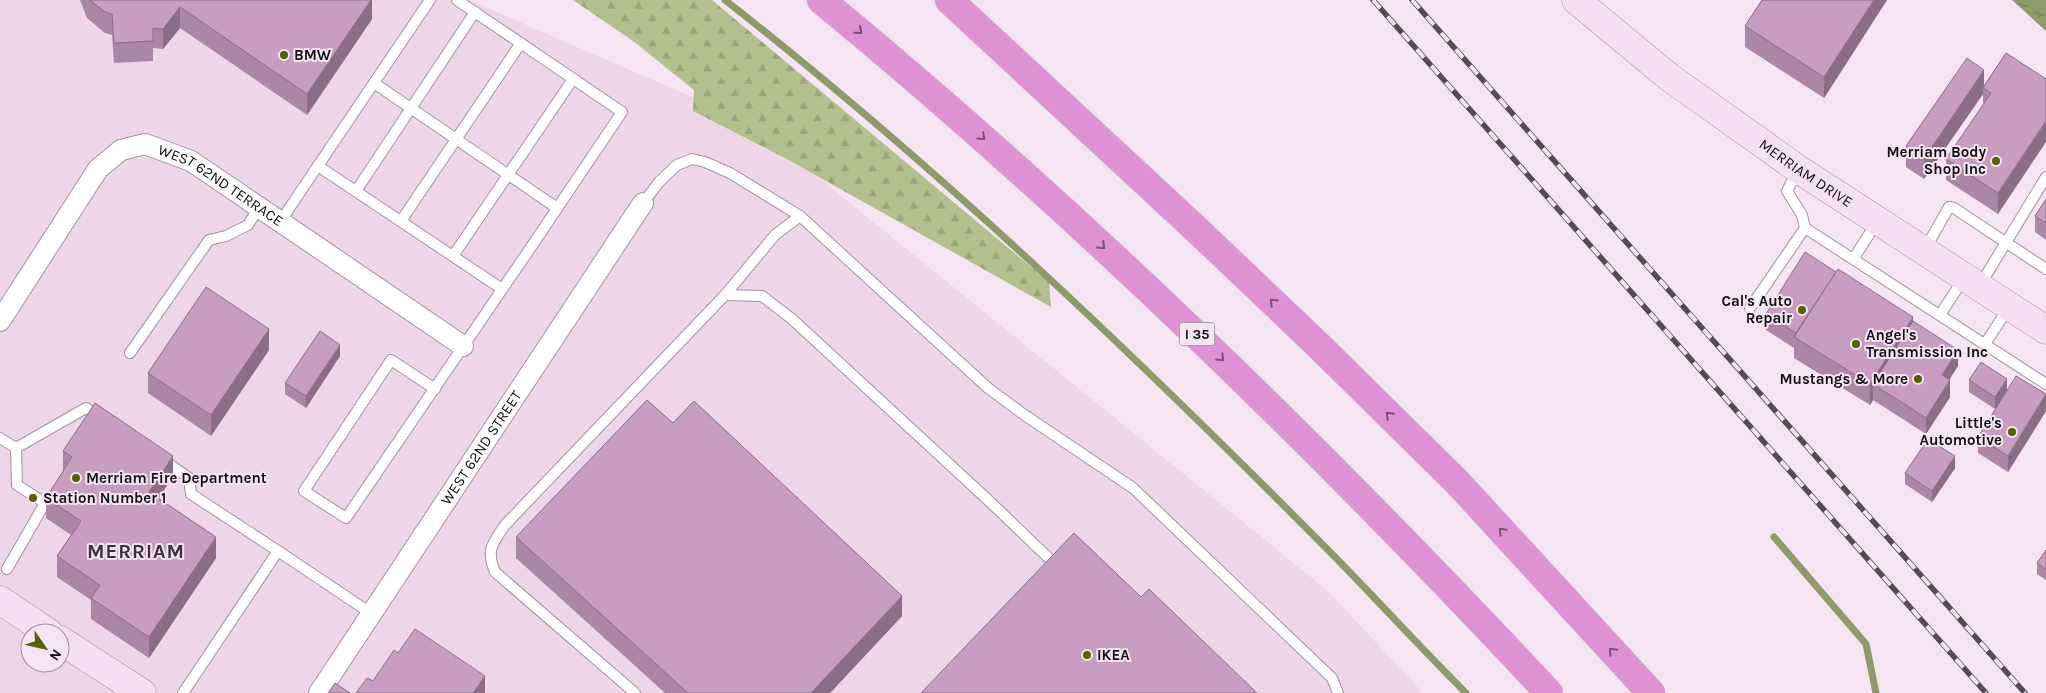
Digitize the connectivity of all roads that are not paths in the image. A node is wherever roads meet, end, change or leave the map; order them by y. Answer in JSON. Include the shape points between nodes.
{"nodes":[{"id":1,"x":430,"y":0,"type":"edge"},
{"id":2,"x":457,"y":0,"type":"edge"},
{"id":3,"x":821,"y":0,"type":"edge"},
{"id":4,"x":949,"y":0,"type":"edge"},
{"id":5,"x":1576,"y":0,"type":"edge"},
{"id":6,"x":475,"y":12,"type":"junction"},
{"id":7,"x":521,"y":43,"type":"junction"},
{"id":8,"x":573,"y":79,"type":"junction"},
{"id":9,"x":374,"y":83,"type":"junction"},
{"id":10,"x":411,"y":108,"type":"junction"},
{"id":11,"x":457,"y":139,"type":"junction"},
{"id":12,"x":318,"y":166,"type":"junction"},
{"id":13,"x":1798,"y":170,"type":"junction"},
{"id":14,"x":508,"y":175,"type":"junction"},
{"id":15,"x":2046,"y":177,"type":"edge"},
{"id":16,"x":356,"y":191,"type":"junction"},
{"id":17,"x":643,"y":202,"type":"joint"},
{"id":18,"x":259,"y":207,"type":"junction"},
{"id":19,"x":557,"y":208,"type":"junction"},
{"id":20,"x":800,"y":216,"type":"junction"},
{"id":21,"x":401,"y":221,"type":"junction"},
{"id":22,"x":1877,"y":221,"type":"junction"},
{"id":23,"x":280,"y":222,"type":"junction"},
{"id":24,"x":1805,"y":228,"type":"junction"},
{"id":25,"x":2006,"y":242,"type":"junction"},
{"id":26,"x":1924,"y":252,"type":"junction"},
{"id":27,"x":453,"y":256,"type":"junction"},
{"id":28,"x":1854,"y":258,"type":"junction"},
{"id":29,"x":2046,"y":269,"type":"edge"},
{"id":30,"x":1972,"y":282,"type":"junction"},
{"id":31,"x":502,"y":289,"type":"junction"},
{"id":32,"x":725,"y":295,"type":"junction"},
{"id":33,"x":2009,"y":306,"type":"junction"},
{"id":34,"x":1750,"y":308,"type":"dead end"},
{"id":35,"x":1940,"y":315,"type":"junction"},
{"id":36,"x":0,"y":321,"type":"edge"},
{"id":37,"x":2046,"y":330,"type":"edge"},
{"id":38,"x":1985,"y":344,"type":"junction"},
{"id":39,"x":463,"y":346,"type":"junction"},
{"id":40,"x":130,"y":353,"type":"dead end"},
{"id":41,"x":2046,"y":384,"type":"edge"},
{"id":42,"x":435,"y":389,"type":"junction"},
{"id":43,"x":110,"y":424,"type":"edge"},
{"id":44,"x":0,"y":438,"type":"edge"},
{"id":45,"x":16,"y":448,"type":"junction"},
{"id":46,"x":150,"y":451,"type":"edge"},
{"id":47,"x":278,"y":552,"type":"junction"},
{"id":48,"x":6,"y":569,"type":"dead end"},
{"id":49,"x":1060,"y":570,"type":"edge"},
{"id":50,"x":0,"y":600,"type":"edge"},
{"id":51,"x":372,"y":614,"type":"junction"},
{"id":52,"x":34,"y":623,"type":"edge"},
{"id":53,"x":70,"y":646,"type":"edge"},
{"id":54,"x":1651,"y":691,"type":"edge"},
{"id":55,"x":142,"y":693,"type":"edge"},
{"id":56,"x":183,"y":693,"type":"edge"},
{"id":57,"x":319,"y":693,"type":"edge"},
{"id":58,"x":635,"y":693,"type":"edge"},
{"id":59,"x":1338,"y":693,"type":"edge"},
{"id":60,"x":1549,"y":693,"type":"edge"}],
"edges":[{"from":1,"to":9,"type":"lane"},
{"from":2,"to":6,"type":"lane"},
{"from":3,"to":60,"type":"highway","number":"I 35","one_way":true,"via":[[961,119],[1188,326],[1430,566]]},
{"from":54,"to":4,"type":"highway","one_way":true,"via":[[1458,483],[1332,358]]},
{"from":5,"to":13,"type":"main road","name":"MERRIAM DRIVE","via":[[1669,77]]},
{"from":6,"to":7,"type":"lane"},
{"from":6,"to":10,"type":"lane"},
{"from":7,"to":8,"type":"lane"},
{"from":7,"to":11,"type":"lane"},
{"from":8,"to":14,"type":"lane"},
{"from":8,"to":19,"type":"lane","via":[[622,112]]},
{"from":9,"to":10,"type":"lane"},
{"from":9,"to":12,"type":"lane"},
{"from":10,"to":11,"type":"lane"},
{"from":10,"to":16,"type":"lane"},
{"from":11,"to":14,"type":"lane"},
{"from":11,"to":21,"type":"lane"},
{"from":12,"to":16,"type":"lane"},
{"from":12,"to":23,"type":"lane"},
{"from":13,"to":22,"type":"main road","name":"MERRIAM DRIVE"},
{"from":13,"to":24,"type":"lane","via":[[1787,191],[1802,215]]},
{"from":14,"to":19,"type":"lane"},
{"from":14,"to":27,"type":"lane"},
{"from":15,"to":25,"type":"lane"},
{"from":16,"to":21,"type":"lane"},
{"from":17,"to":20,"type":"lane","via":[[677,165],[692,159],[730,173]]},
{"from":17,"to":51,"type":"street","name":"WEST 62ND STREET"},
{"from":18,"to":23,"type":"street","name":"WEST 62ND TERRACE"},
{"from":18,"to":36,"type":"street","name":"WEST 62ND TERRACE","via":[[191,161],[145,144],[121,150],[98,170]]},
{"from":18,"to":40,"type":"lane","via":[[248,226],[209,240]]},
{"from":19,"to":31,"type":"lane"},
{"from":20,"to":32,"type":"lane","via":[[775,235]]},
{"from":20,"to":59,"type":"lane","via":[[988,388],[1133,488],[1332,678]]},
{"from":21,"to":27,"type":"lane"},
{"from":22,"to":26,"type":"main road","name":"MERRIAM DRIVE"},
{"from":22,"to":28,"type":"lane"},
{"from":23,"to":39,"type":"street","name":"WEST 62ND TERRACE"},
{"from":24,"to":28,"type":"lane"},
{"from":24,"to":34,"type":"lane"},
{"from":25,"to":26,"type":"lane","via":[[1949,207]]},
{"from":25,"to":29,"type":"lane"},
{"from":25,"to":30,"type":"lane"},
{"from":26,"to":30,"type":"main road","name":"MERRIAM DRIVE"},
{"from":27,"to":31,"type":"lane"},
{"from":28,"to":35,"type":"lane"},
{"from":30,"to":33,"type":"main road","name":"MERRIAM DRIVE"},
{"from":30,"to":35,"type":"lane"},
{"from":31,"to":39,"type":"lane"},
{"from":32,"to":49,"type":"lane","via":[[762,296],[792,319]]},
{"from":32,"to":58,"type":"lane","via":[[505,525],[491,544],[490,559],[495,572]]},
{"from":33,"to":37,"type":"main road","name":"MERRIAM DRIVE"},
{"from":33,"to":38,"type":"lane"},
{"from":35,"to":38,"type":"lane"},
{"from":38,"to":41,"type":"lane"},
{"from":39,"to":42,"type":"lane"},
{"from":42,"to":42,"type":"lane","via":[[391,360],[304,491],[346,518]]},
{"from":43,"to":45,"type":"lane","via":[[86,408]]},
{"from":44,"to":45,"type":"lane"},
{"from":45,"to":48,"type":"lane","via":[[17,485],[45,503]]},
{"from":46,"to":47,"type":"lane","via":[[189,478],[191,494]]},
{"from":47,"to":51,"type":"lane"},
{"from":47,"to":56,"type":"lane"},
{"from":50,"to":52,"type":"main road"},
{"from":51,"to":57,"type":"street","name":"WEST 62ND STREET"},
{"from":53,"to":55,"type":"main road"}]}
